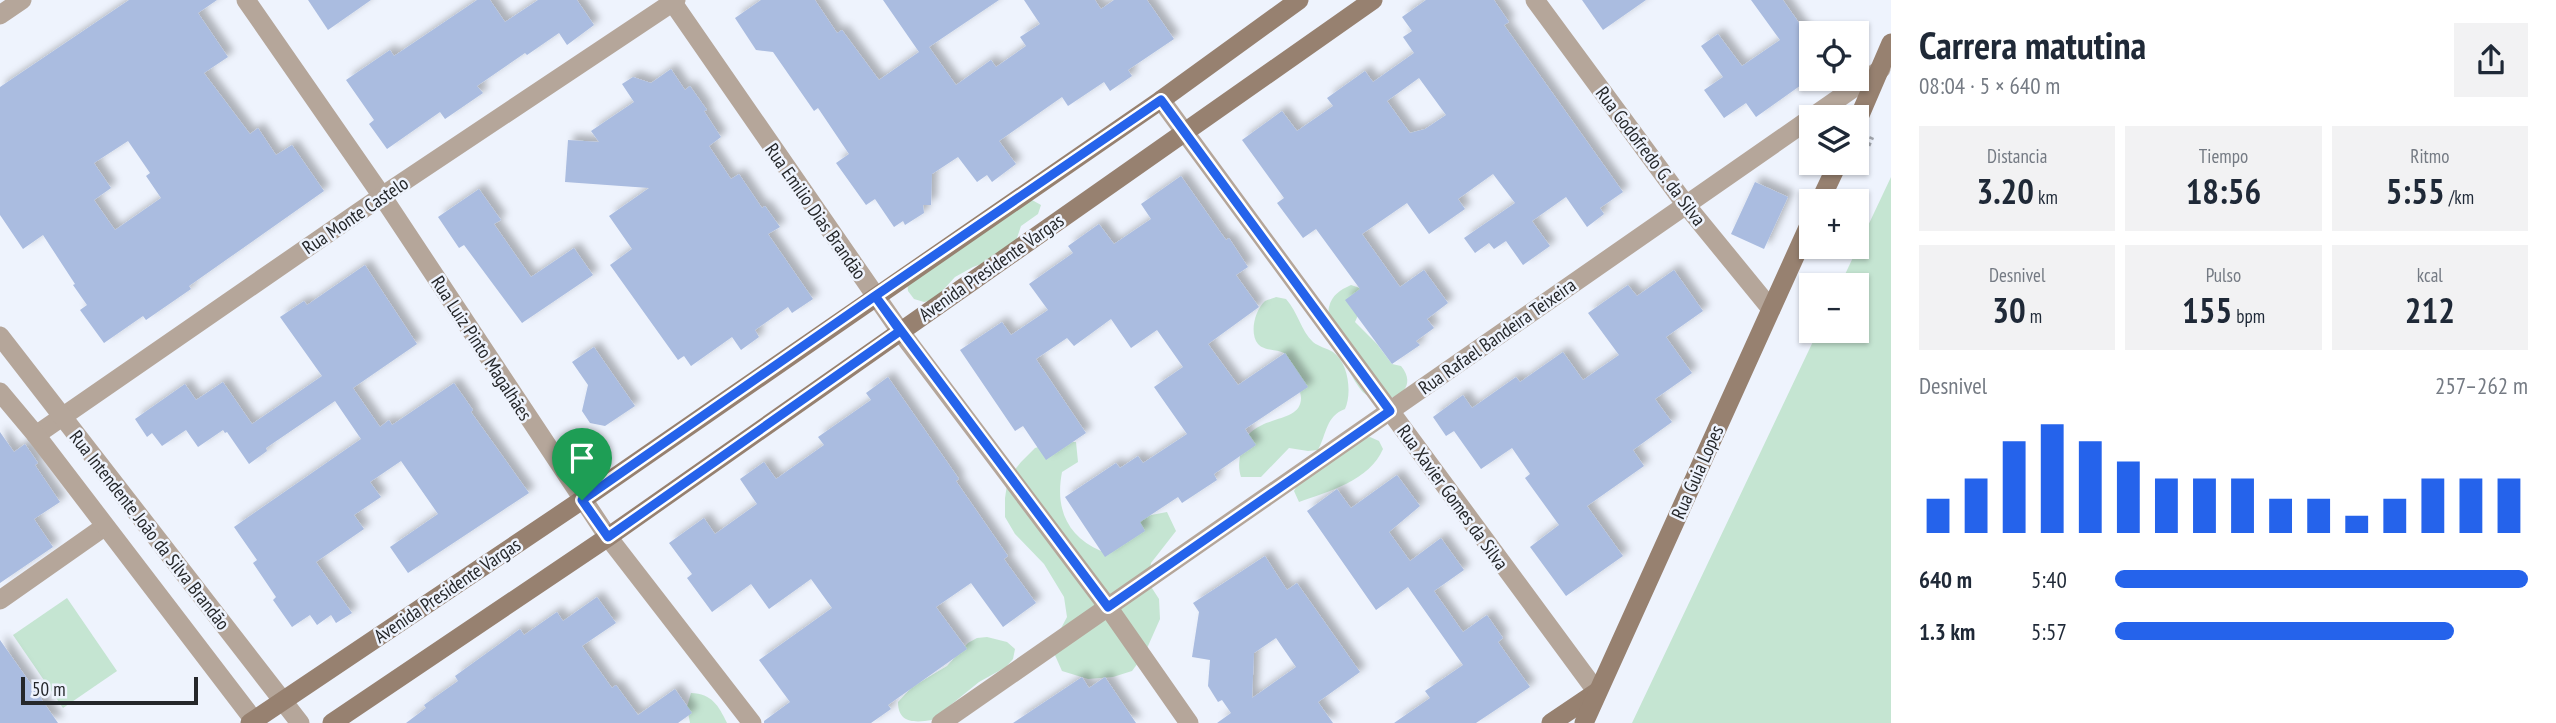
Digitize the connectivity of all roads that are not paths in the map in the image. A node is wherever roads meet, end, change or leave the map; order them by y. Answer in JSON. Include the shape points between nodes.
{"nodes":[{"id":1,"x":22,"y":0,"type":"edge"},
{"id":2,"x":246,"y":0,"type":"edge"},
{"id":3,"x":1299,"y":0,"type":"edge"},
{"id":4,"x":1373,"y":0,"type":"edge"},
{"id":5,"x":1535,"y":0,"type":"edge"},
{"id":6,"x":673,"y":1,"type":"edge"},
{"id":7,"x":0,"y":15,"type":"edge"},
{"id":8,"x":1891,"y":43,"type":"edge"},
{"id":9,"x":1881,"y":69,"type":"junction"},
{"id":10,"x":1161,"y":100,"type":"junction"},
{"id":11,"x":1830,"y":105,"type":"edge"},
{"id":12,"x":1865,"y":105,"type":"edge"},
{"id":13,"x":1799,"y":127,"type":"edge"},
{"id":14,"x":1184,"y":133,"type":"junction"},
{"id":15,"x":382,"y":196,"type":"junction"},
{"id":16,"x":1686,"y":205,"type":"junction"},
{"id":17,"x":1799,"y":247,"type":"edge"},
{"id":18,"x":875,"y":296,"type":"junction"},
{"id":19,"x":1771,"y":309,"type":"junction"},
{"id":20,"x":900,"y":331,"type":"junction"},
{"id":21,"x":0,"y":336,"type":"edge"},
{"id":22,"x":0,"y":392,"type":"edge"},
{"id":23,"x":1390,"y":411,"type":"junction"},
{"id":24,"x":61,"y":418,"type":"junction"},
{"id":25,"x":36,"y":435,"type":"junction"},
{"id":26,"x":582,"y":500,"type":"junction"},
{"id":27,"x":104,"y":527,"type":"junction"},
{"id":28,"x":608,"y":537,"type":"junction"},
{"id":29,"x":0,"y":600,"type":"edge"},
{"id":30,"x":1108,"y":607,"type":"junction"},
{"id":31,"x":1597,"y":692,"type":"junction"},
{"id":32,"x":283,"y":700,"type":"junction"},
{"id":33,"x":253,"y":722,"type":"edge"},
{"id":34,"x":300,"y":723,"type":"edge"},
{"id":35,"x":332,"y":723,"type":"edge"},
{"id":36,"x":752,"y":723,"type":"edge"},
{"id":37,"x":942,"y":723,"type":"edge"},
{"id":38,"x":1189,"y":723,"type":"edge"},
{"id":39,"x":1551,"y":723,"type":"edge"},
{"id":40,"x":1584,"y":723,"type":"edge"}],
"edges":[{"from":1,"to":7,"type":"street"},
{"from":2,"to":15,"type":"street","name":"Rua Luiz Pinto Magalhães"},
{"from":3,"to":10,"type":"main road","name":"Avenida Presidente Vargas"},
{"from":4,"to":14,"type":"main road","name":"Avenida Presidente Vargas"},
{"from":5,"to":16,"type":"street","name":"Rua Godofredo G. da Silva"},
{"from":6,"to":15,"type":"street","name":"Rua Monte Castelo"},
{"from":6,"to":18,"type":"street","name":"Rua Emilio Dias Brandão"},
{"from":8,"to":9,"type":"main road"},
{"from":9,"to":11,"type":"street","name":"Rua Rafael Bandeira Teixeira"},
{"from":9,"to":12,"type":"main road"},
{"from":10,"to":14,"type":"street","name":"Rua Xavier Gomes da Silva"},
{"from":10,"to":18,"type":"main road","name":"Avenida Presidente Vargas"},
{"from":13,"to":16,"type":"street","name":"Rua Rafael Bandeira Teixeira"},
{"from":14,"to":20,"type":"main road","name":"Avenida Presidente Vargas"},
{"from":14,"to":23,"type":"street","name":"Rua Xavier Gomes da Silva"},
{"from":15,"to":24,"type":"street","name":"Rua Monte Castelo"},
{"from":15,"to":26,"type":"street","name":"Rua Luiz Pinto Magalhães"},
{"from":16,"to":19,"type":"street","name":"Rua Godofredo G. da Silva"},
{"from":16,"to":23,"type":"street","name":"Rua Rafael Bandeira Teixeira"},
{"from":17,"to":19,"type":"main road","name":"Rua Guia Lopes"},
{"from":18,"to":20,"type":"street","name":"Rua Emilio Dias Brandão"},
{"from":18,"to":26,"type":"main road","name":"Avenida Presidente Vargas"},
{"from":19,"to":31,"type":"main road","name":"Rua Guia Lopes"},
{"from":20,"to":28,"type":"main road","name":"Avenida Presidente Vargas"},
{"from":20,"to":30,"type":"street","name":"Rua Emilio Dias Brandão"},
{"from":21,"to":24,"type":"street","name":"Rua Intendente João da Silva Brandão"},
{"from":22,"to":25,"type":"street","name":"Rua Intendente João da Silva Brandão"},
{"from":23,"to":30,"type":"street","name":"Rua Rafael Bandeira Teixeira"},
{"from":23,"to":31,"type":"street","name":"Rua Xavier Gomes da Silva"},
{"from":24,"to":25,"type":"street","name":"Rua Monte Castelo"},
{"from":24,"to":32,"type":"street","name":"Rua Intendente João da Silva Brandão"},
{"from":25,"to":27,"type":"street","name":"Rua Intendente João da Silva Brandão"},
{"from":26,"to":28,"type":"street","name":"Rua Luiz Pinto Magalhães"},
{"from":26,"to":32,"type":"main road","name":"Avenida Presidente Vargas"},
{"from":27,"to":29,"type":"street"},
{"from":27,"to":33,"type":"street","name":"Rua Intendente João da Silva Brandão"},
{"from":28,"to":35,"type":"main road","name":"Avenida Presidente Vargas"},
{"from":28,"to":36,"type":"street","name":"Rua Luiz Pinto Magalhães"},
{"from":30,"to":37,"type":"street","name":"Rua Rafael Bandeira Teixeira"},
{"from":30,"to":38,"type":"street","name":"Rua Emilio Dias Brandão"},
{"from":31,"to":39,"type":"main road"},
{"from":31,"to":40,"type":"main road","name":"Rua Guia Lopes"},
{"from":32,"to":33,"type":"main road","name":"Avenida Presidente Vargas"},
{"from":32,"to":34,"type":"street","name":"Rua Intendente João da Silva Brandão"}]}
